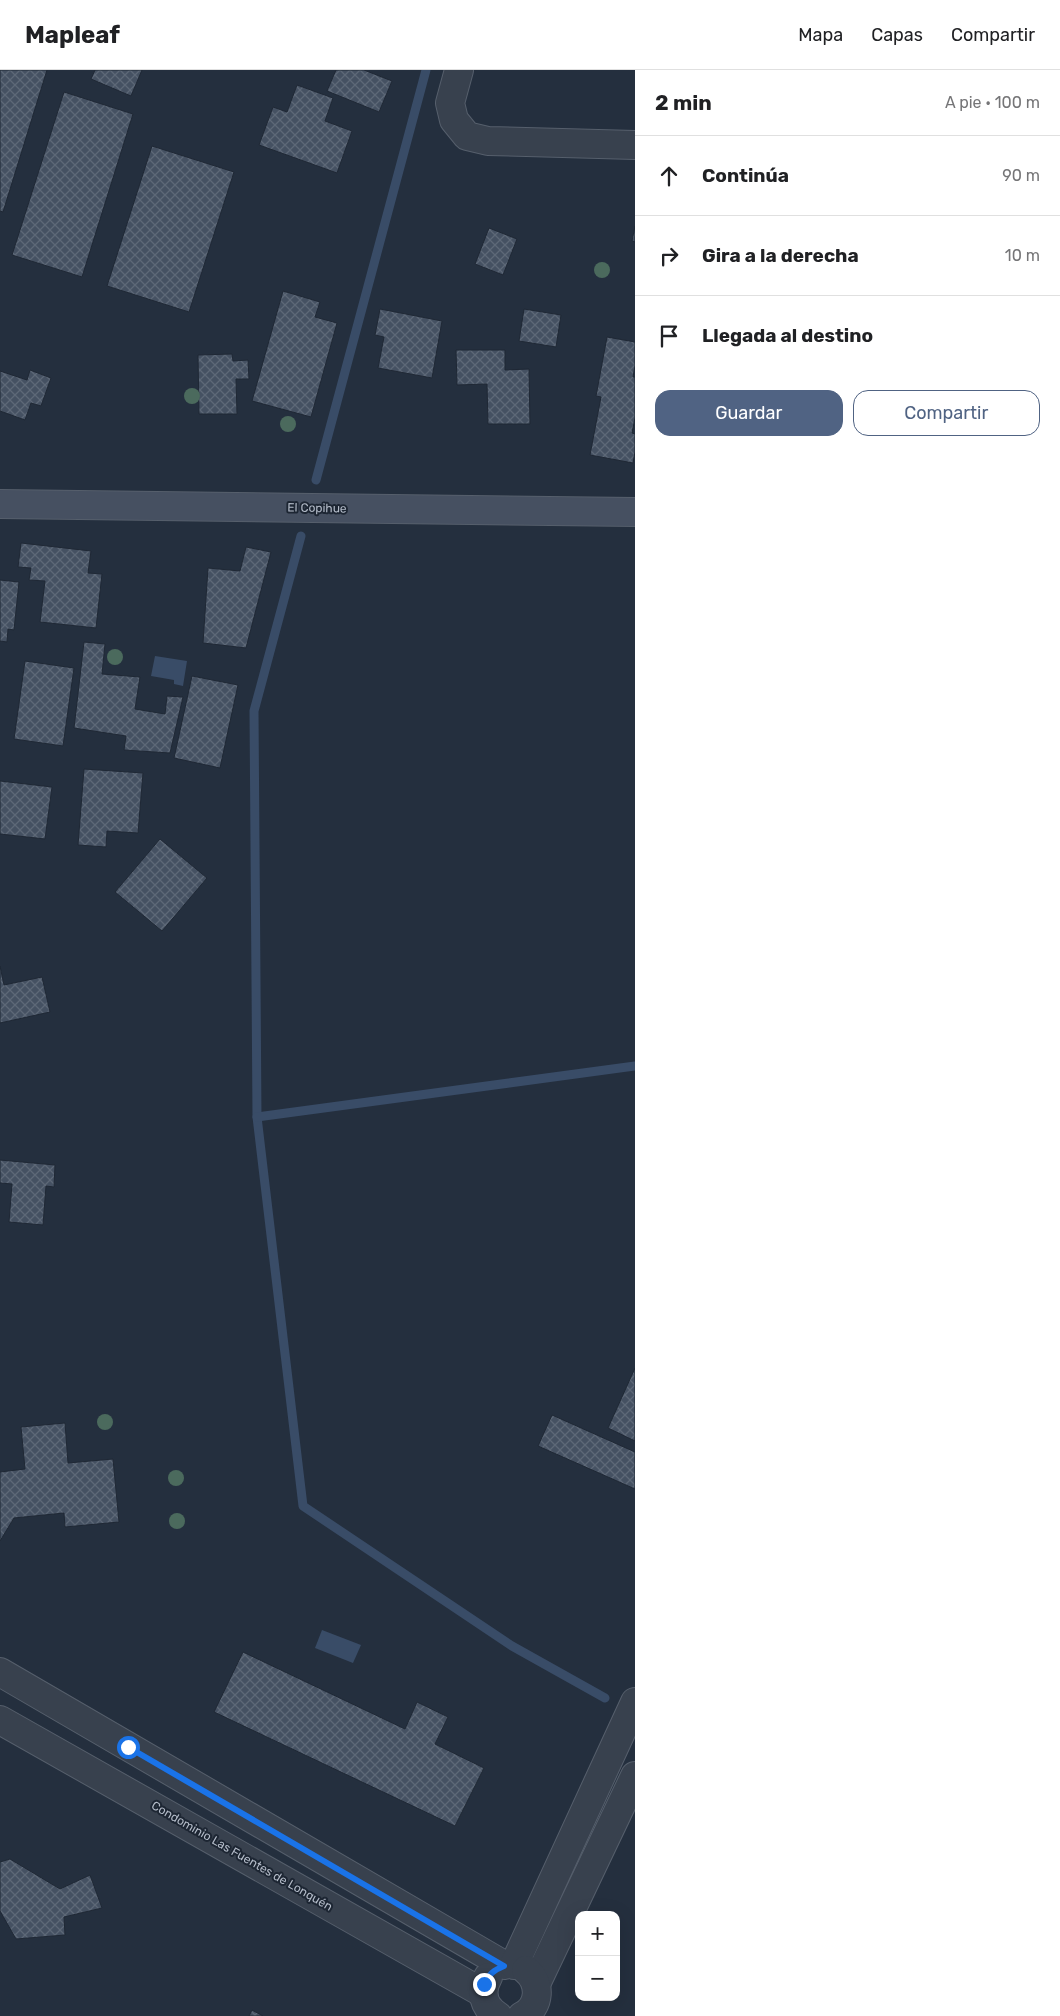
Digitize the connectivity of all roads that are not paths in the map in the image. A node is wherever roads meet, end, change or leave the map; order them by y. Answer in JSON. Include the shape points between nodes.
{"nodes":[{"id":1,"x":459,"y":70,"type":"edge"},
{"id":2,"x":635,"y":145,"type":"edge"},
{"id":3,"x":0,"y":504,"type":"edge"},
{"id":4,"x":635,"y":512,"type":"edge"},
{"id":5,"x":0,"y":1672,"type":"edge"},
{"id":6,"x":635,"y":1702,"type":"edge"},
{"id":7,"x":0,"y":1720,"type":"edge"},
{"id":8,"x":635,"y":1776,"type":"edge"},
{"id":9,"x":510,"y":1966,"type":"junction"},
{"id":10,"x":536,"y":1984,"type":"junction"},
{"id":11,"x":483,"y":1993,"type":"junction"},
{"id":12,"x":525,"y":2015,"type":"edge"},
{"id":13,"x":498,"y":2016,"type":"edge"}],
"edges":[{"from":1,"to":2,"type":"street","via":[[450,103],[454,120],[467,136],[488,141]]},
{"from":3,"to":4,"type":"main road","name":"El Copihue"},
{"from":5,"to":9,"type":"street"},
{"from":6,"to":9,"type":"street"},
{"from":7,"to":11,"type":"street","name":"Condominio Las Fuentes de Lonquén"},
{"from":8,"to":10,"type":"street"},
{"from":9,"to":10,"type":"street","via":[[528,1971]]},
{"from":9,"to":11,"type":"street","via":[[496,1969],[488,1976]]},
{"from":10,"to":12,"type":"street","via":[[536,2001]]},
{"from":11,"to":13,"type":"street","via":[[488,2008]]}]}
